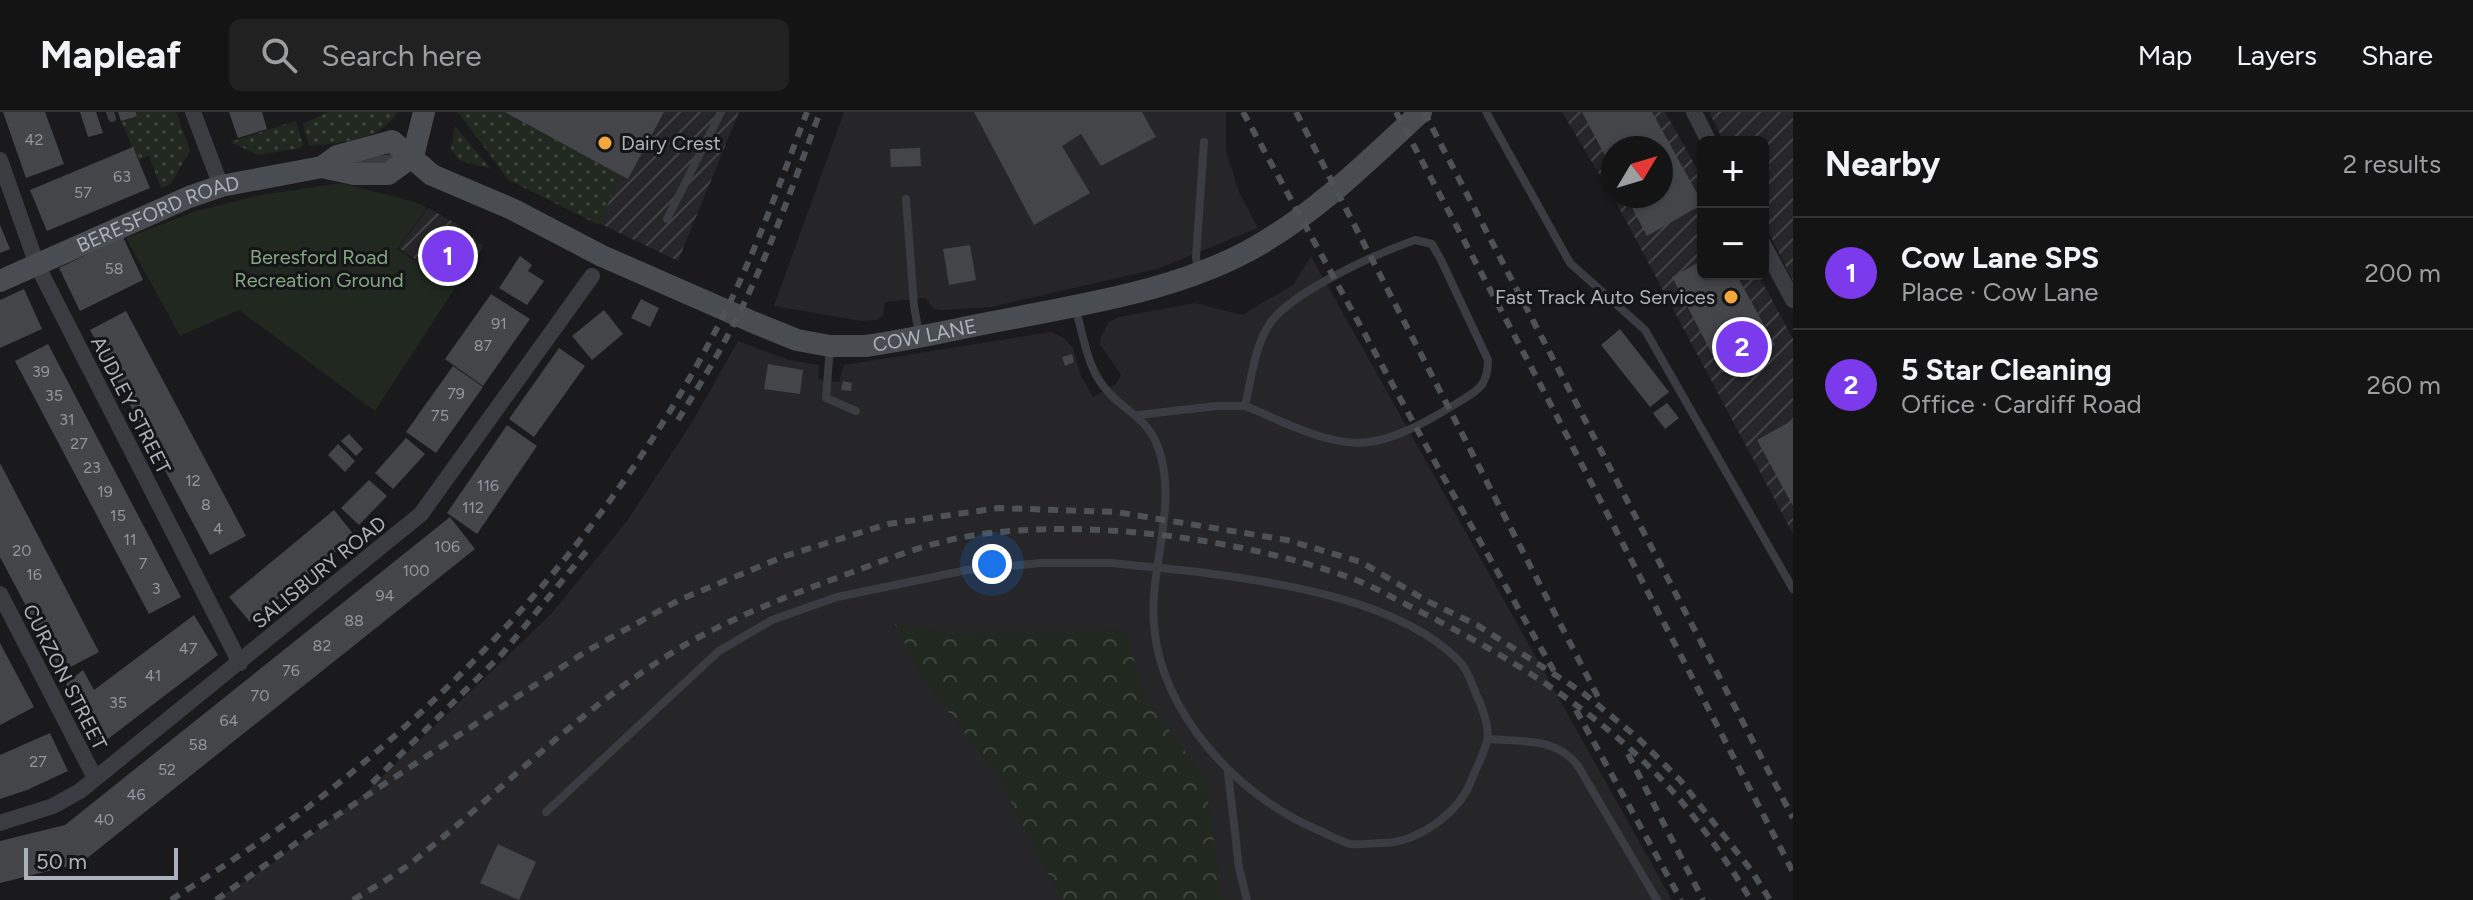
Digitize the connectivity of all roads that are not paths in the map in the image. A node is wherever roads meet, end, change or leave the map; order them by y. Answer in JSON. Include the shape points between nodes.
{"nodes":[{"id":1,"x":193,"y":112,"type":"edge"},
{"id":2,"x":424,"y":112,"type":"edge"},
{"id":3,"x":721,"y":112,"type":"edge"},
{"id":4,"x":1421,"y":112,"type":"edge"},
{"id":5,"x":1486,"y":112,"type":"edge"},
{"id":6,"x":1694,"y":112,"type":"edge"},
{"id":7,"x":1706,"y":136,"type":"edge"},
{"id":8,"x":1204,"y":142,"type":"dead end"},
{"id":9,"x":413,"y":156,"type":"junction"},
{"id":10,"x":0,"y":160,"type":"edge"},
{"id":11,"x":221,"y":186,"type":"junction"},
{"id":12,"x":906,"y":199,"type":"dead end"},
{"id":13,"x":667,"y":219,"type":"dead end"},
{"id":14,"x":1769,"y":252,"type":"edge"},
{"id":15,"x":37,"y":265,"type":"junction"},
{"id":16,"x":1198,"y":271,"type":"junction"},
{"id":17,"x":592,"y":276,"type":"dead end"},
{"id":18,"x":1788,"y":279,"type":"edge"},
{"id":19,"x":0,"y":281,"type":"edge"},
{"id":20,"x":1793,"y":300,"type":"edge"},
{"id":21,"x":1074,"y":306,"type":"junction"},
{"id":22,"x":919,"y":336,"type":"junction"},
{"id":23,"x":830,"y":346,"type":"junction"},
{"id":24,"x":1245,"y":406,"type":"junction"},
{"id":25,"x":856,"y":411,"type":"dead end"},
{"id":26,"x":1138,"y":415,"type":"junction"},
{"id":27,"x":1793,"y":589,"type":"edge"},
{"id":28,"x":0,"y":594,"type":"edge"},
{"id":29,"x":240,"y":663,"type":"junction"},
{"id":30,"x":1488,"y":739,"type":"junction"},
{"id":31,"x":1228,"y":772,"type":"junction"},
{"id":32,"x":95,"y":778,"type":"junction"},
{"id":33,"x":546,"y":812,"type":"dead end"},
{"id":34,"x":0,"y":823,"type":"edge"},
{"id":35,"x":1247,"y":900,"type":"edge"},
{"id":36,"x":1657,"y":900,"type":"edge"}],
"edges":[{"from":1,"to":11,"type":"street"},
{"from":2,"to":9,"type":"street"},
{"from":3,"to":13,"type":"lane"},
{"from":4,"to":16,"type":"street","name":"COW LANE","via":[[1280,232]]},
{"from":5,"to":27,"type":"lane","via":[[1570,263],[1645,330]]},
{"from":6,"to":7,"type":"street"},
{"from":8,"to":16,"type":"lane"},
{"from":9,"to":11,"type":"street","name":"BERESFORD ROAD","via":[[392,141],[337,156],[322,167]]},
{"from":9,"to":23,"type":"street","name":"COW LANE","via":[[432,175],[602,256],[797,340]]},
{"from":10,"to":15,"type":"street","name":"AUDLEY STREET"},
{"from":11,"to":15,"type":"street","name":"BERESFORD ROAD"},
{"from":12,"to":22,"type":"lane"},
{"from":14,"to":18,"type":"street"},
{"from":15,"to":19,"type":"street","name":"BERESFORD ROAD"},
{"from":15,"to":29,"type":"street","name":"AUDLEY STREET"},
{"from":16,"to":21,"type":"street","name":"COW LANE"},
{"from":17,"to":29,"type":"street","name":"SALISBURY ROAD","via":[[421,514]]},
{"from":18,"to":20,"type":"street"},
{"from":21,"to":22,"type":"street","name":"COW LANE"},
{"from":21,"to":26,"type":"lane","via":[[1097,377]]},
{"from":22,"to":23,"type":"street","name":"COW LANE"},
{"from":23,"to":25,"type":"lane","via":[[826,398]]},
{"from":24,"to":24,"type":"lane","via":[[1267,327],[1286,305],[1395,247],[1415,240],[1432,244],[1488,360],[1484,385],[1430,420],[1376,441],[1354,443]]},
{"from":24,"to":26,"type":"lane"},
{"from":26,"to":31,"type":"lane","via":[[1160,451],[1163,468],[1165,498],[1153,594],[1160,656],[1186,716]]},
{"from":28,"to":32,"type":"street","name":"CURZON STREET"},
{"from":29,"to":32,"type":"street","name":"SALISBURY ROAD"},
{"from":30,"to":31,"type":"lane","via":[[1466,795],[1432,826],[1397,843],[1350,844],[1298,822]]},
{"from":30,"to":33,"type":"lane","bridge":true,"via":[[1481,705],[1462,663],[1408,625],[1349,601],[1199,572],[1112,563],[1041,563],[967,570],[837,597],[772,620],[719,651]]},
{"from":30,"to":36,"type":"lane","via":[[1549,744],[1568,752]]},
{"from":31,"to":35,"type":"lane"},
{"from":32,"to":34,"type":"street","name":"SALISBURY ROAD","via":[[53,806]]}]}
